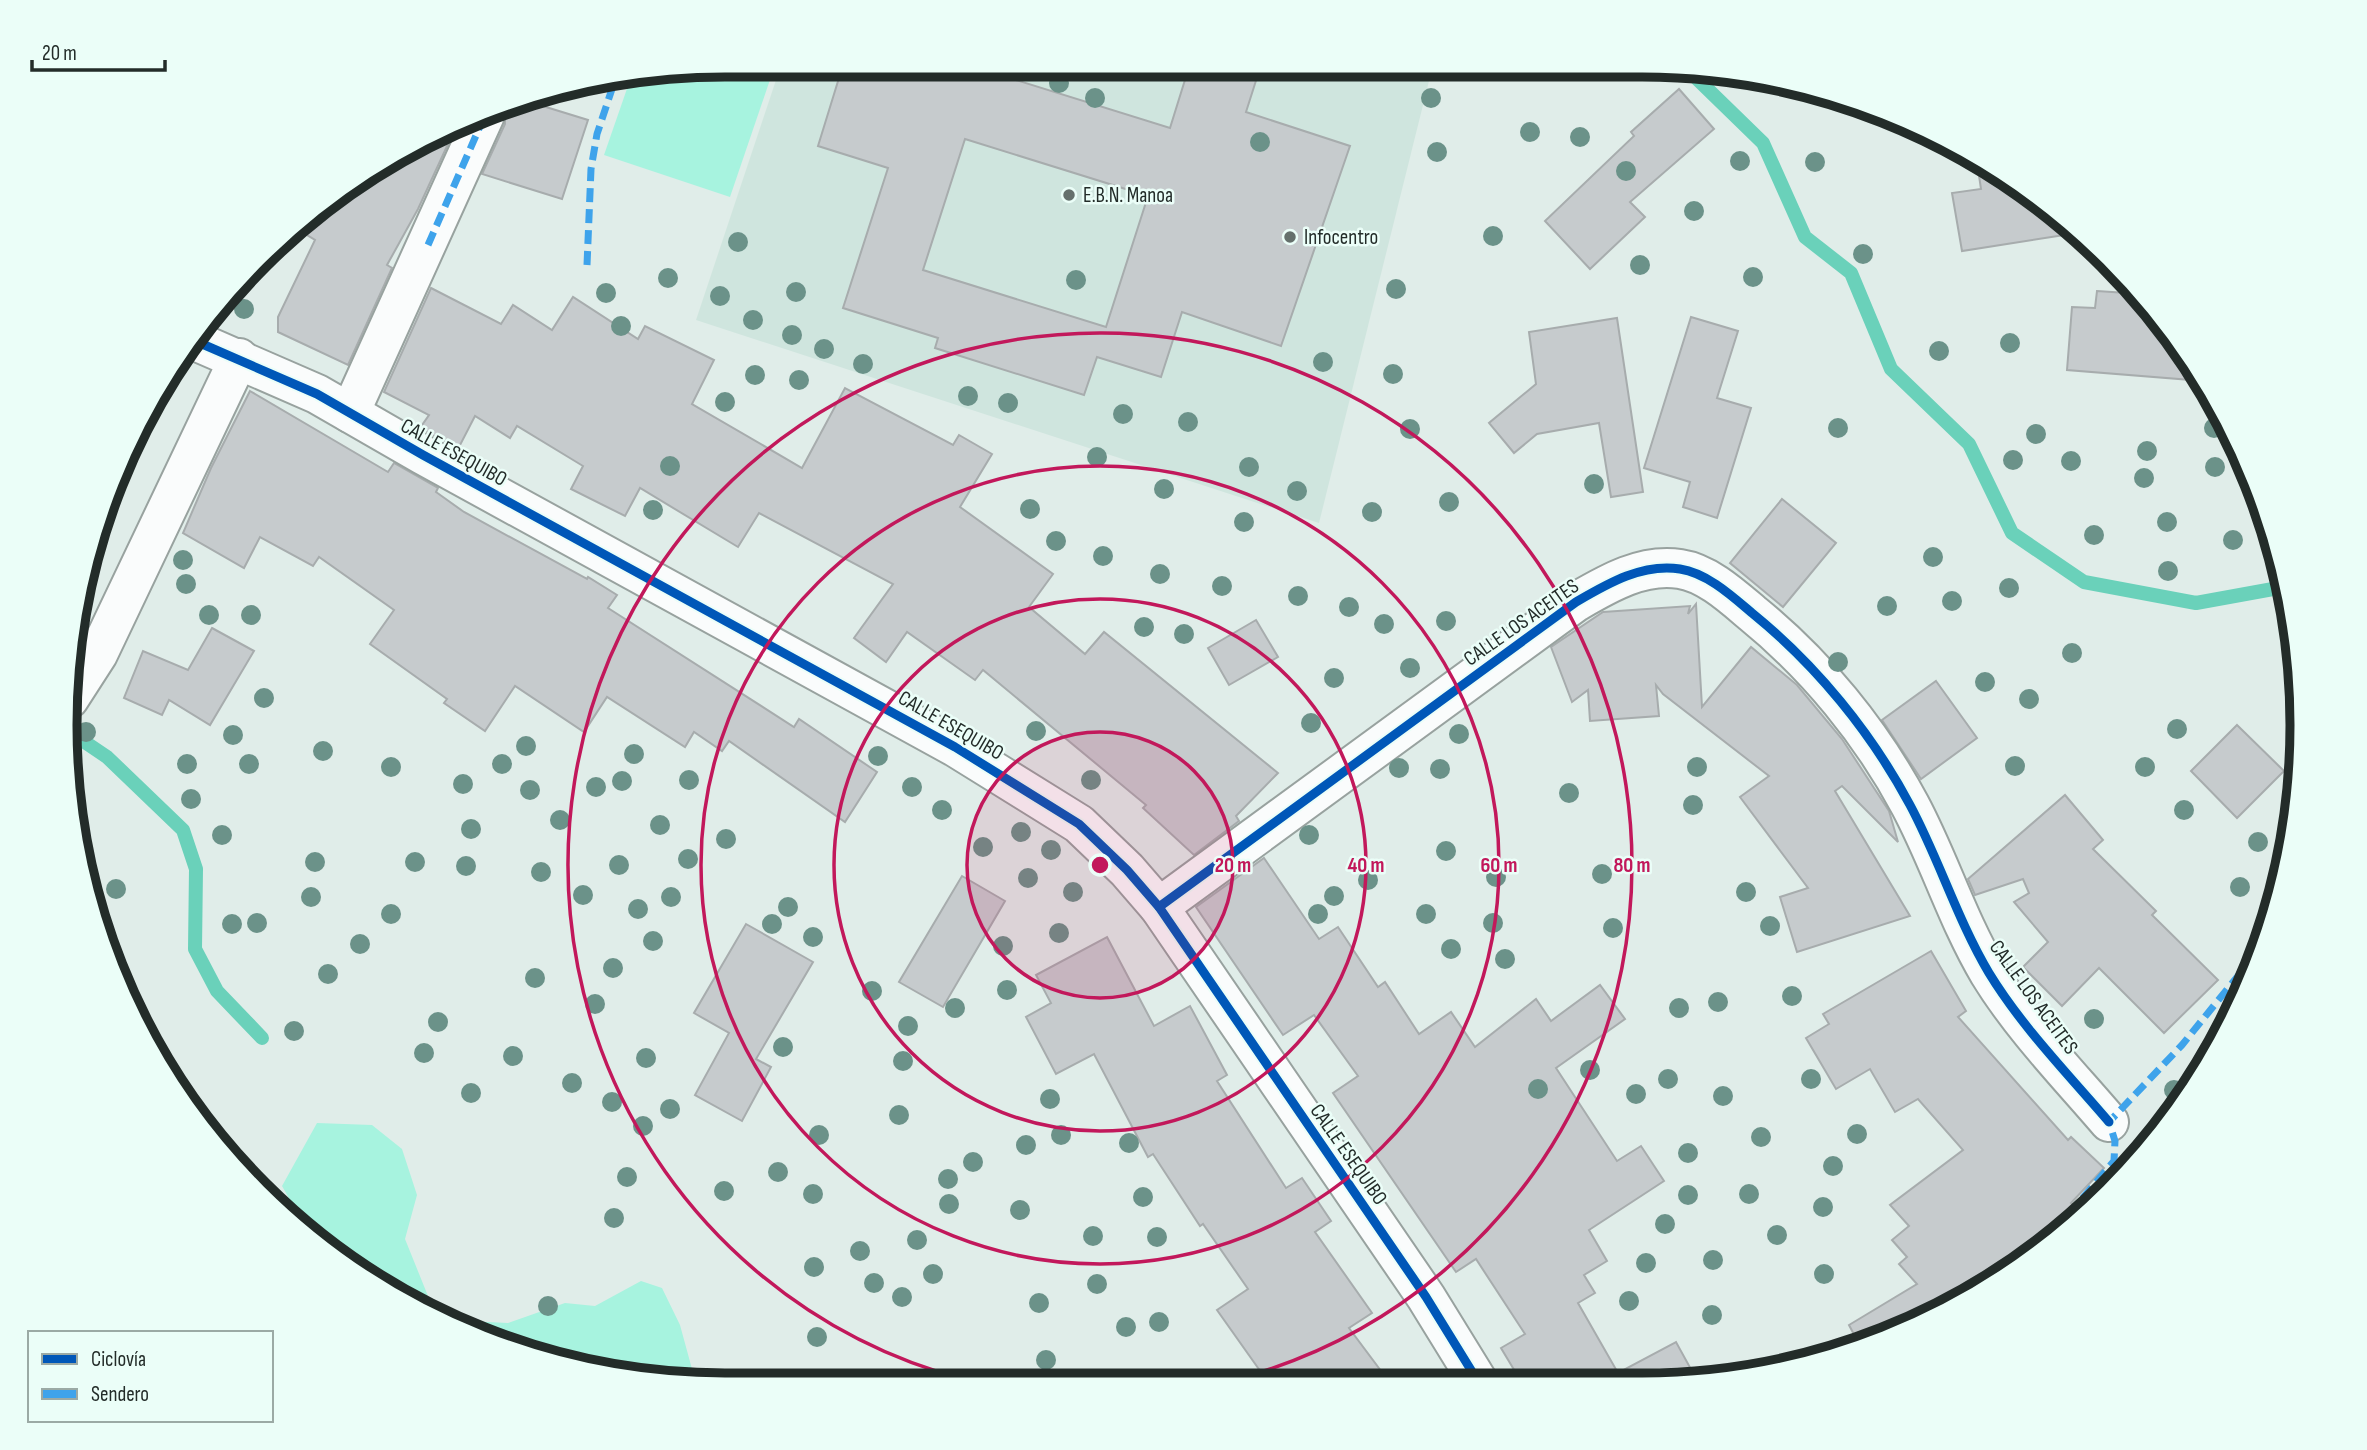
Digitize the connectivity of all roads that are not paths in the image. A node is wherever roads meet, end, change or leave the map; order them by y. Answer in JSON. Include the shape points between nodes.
{"nodes":[{"id":1,"x":480,"y":125,"type":"edge"},
{"id":2,"x":202,"y":343,"type":"edge"},
{"id":3,"x":239,"y":358,"type":"junction"},
{"id":4,"x":350,"y":412,"type":"junction"},
{"id":5,"x":78,"y":685,"type":"edge"},
{"id":6,"x":1158,"y":907,"type":"junction"},
{"id":7,"x":2109,"y":1122,"type":"dead end"},
{"id":8,"x":1473,"y":1373,"type":"edge"}],
"edges":[{"from":1,"to":4,"type":"street"},
{"from":2,"to":3,"type":"street","name":"CALLE ESEQUIBO"},
{"from":3,"to":4,"type":"street","name":"CALLE ESEQUIBO"},
{"from":3,"to":5,"type":"street","via":[[98,654]]},
{"from":4,"to":6,"type":"street","name":"CALLE ESEQUIBO","via":[[976,759],[1080,824]]},
{"from":6,"to":7,"type":"street","name":"CALLE LOS ACEITES","via":[[1576,602],[1633,574],[1682,569],[1716,586],[1757,617],[1844,705],[1910,805],[1990,975]]},
{"from":6,"to":8,"type":"street","name":"CALLE ESEQUIBO","via":[[1426,1297]]}]}
